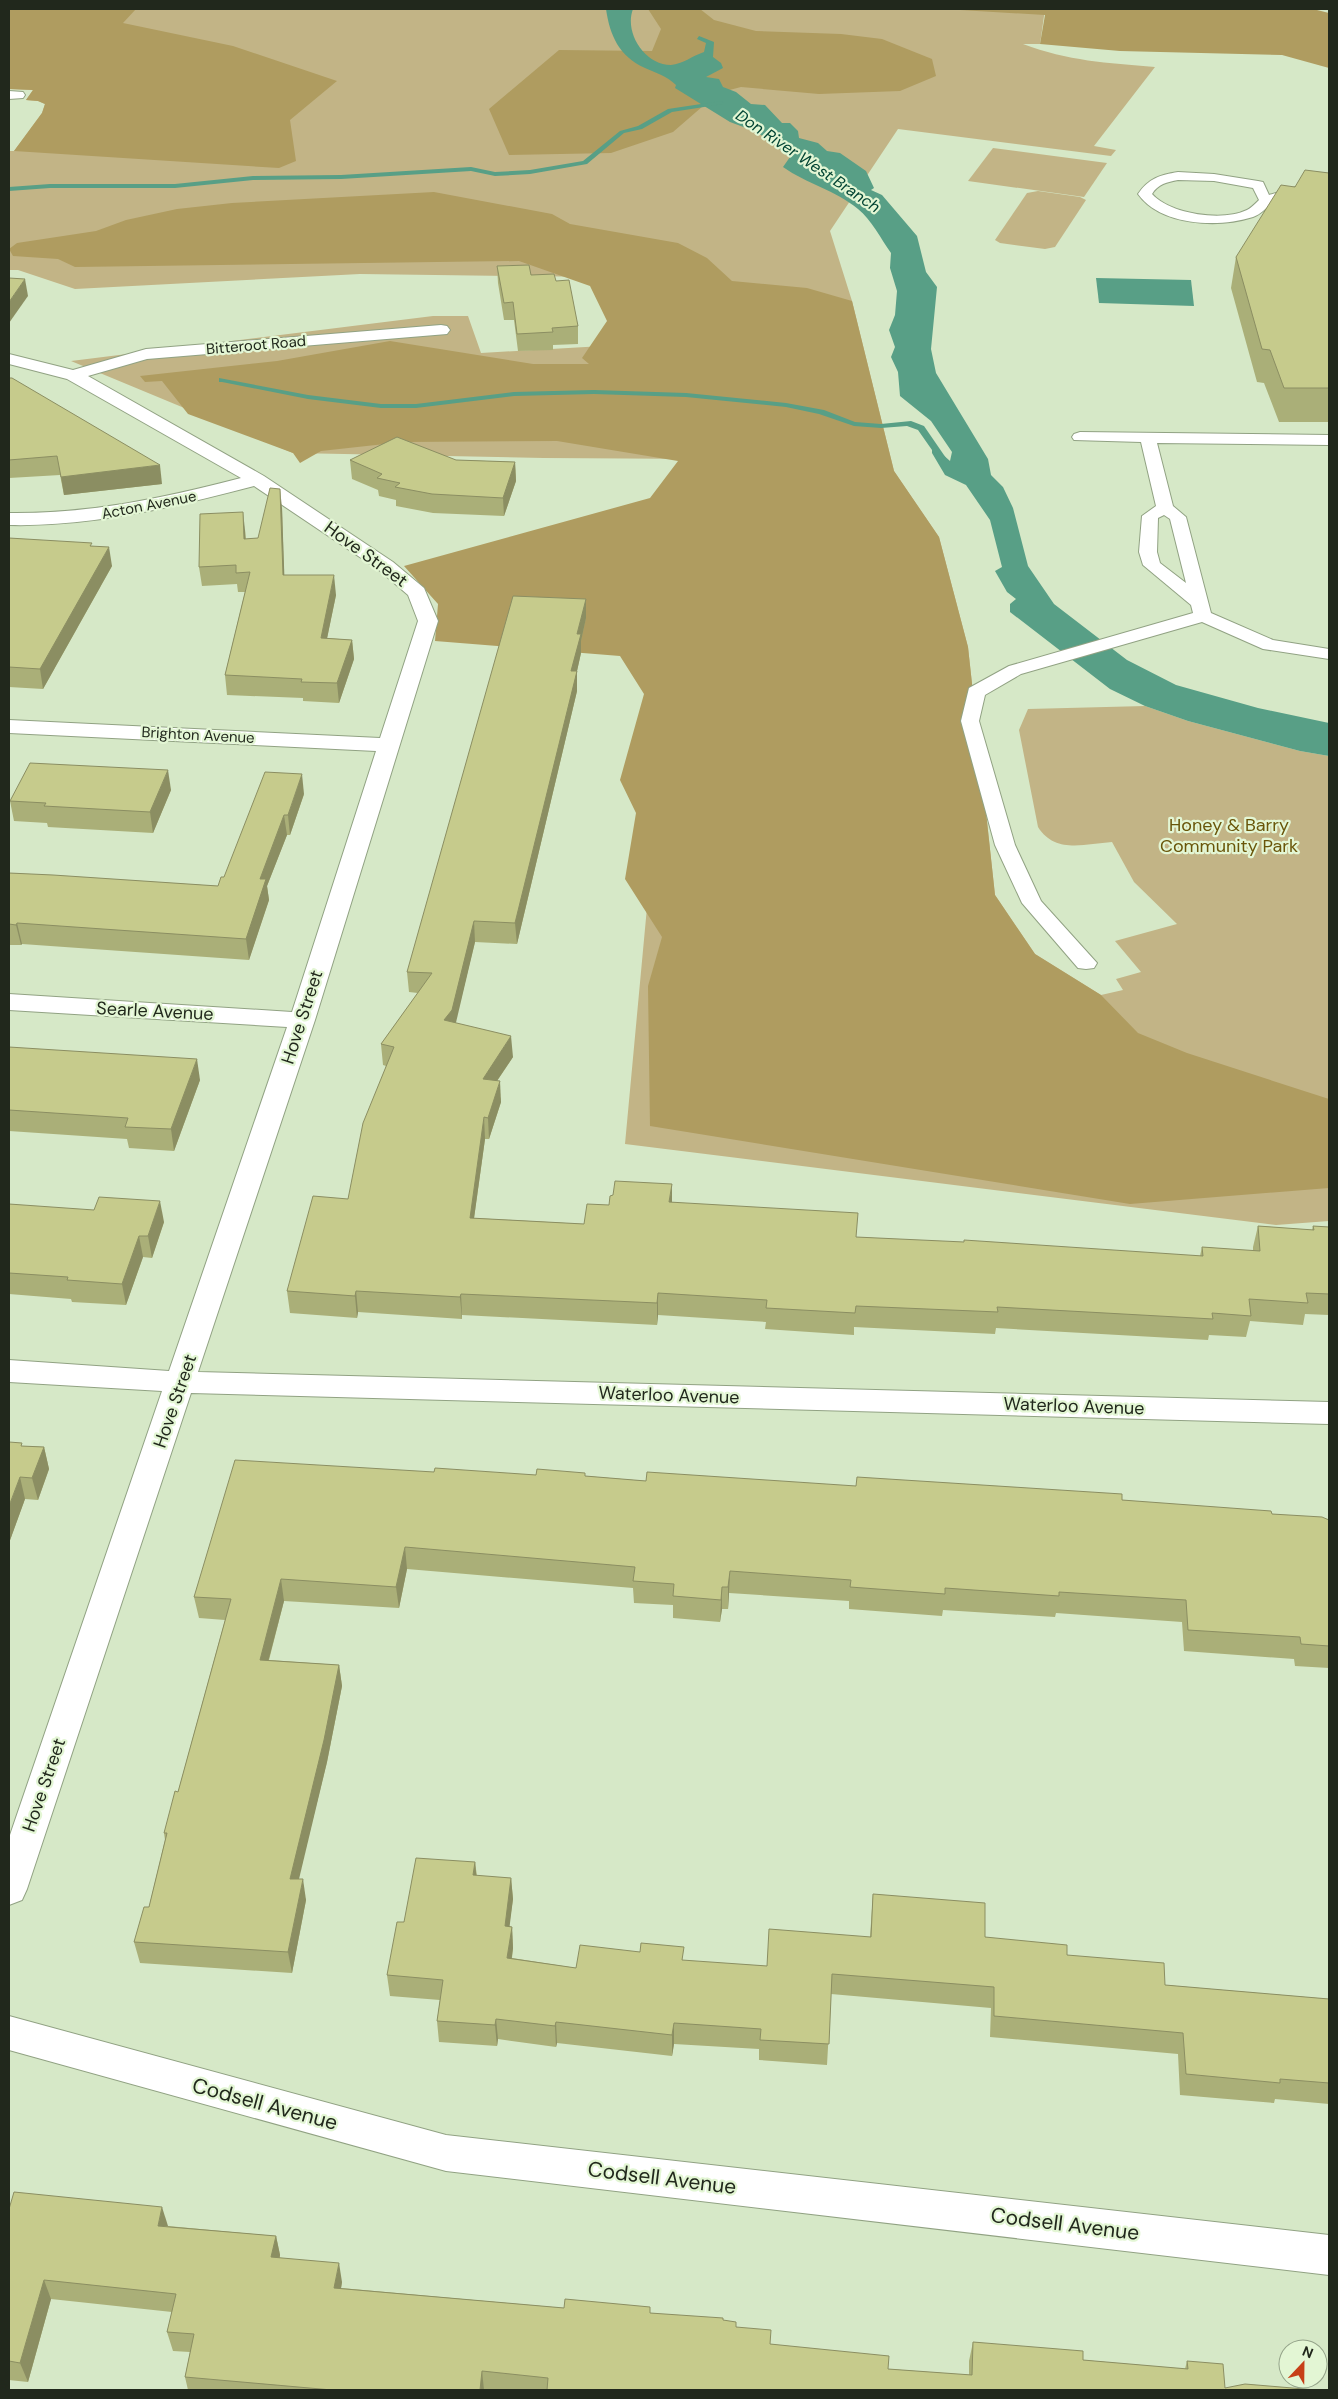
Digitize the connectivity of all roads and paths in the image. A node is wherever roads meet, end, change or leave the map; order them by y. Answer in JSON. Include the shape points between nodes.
{"nodes":[{"id":1,"x":1258,"y":185,"type":"junction"},
{"id":2,"x":1296,"y":191,"type":"junction"},
{"id":3,"x":1312,"y":192,"type":"edge"},
{"id":4,"x":1266,"y":201,"type":"junction"},
{"id":5,"x":442,"y":330,"type":"dead end"},
{"id":6,"x":9,"y":359,"type":"edge"},
{"id":7,"x":73,"y":375,"type":"junction"},
{"id":8,"x":1080,"y":437,"type":"dead end"},
{"id":9,"x":1148,"y":439,"type":"junction"},
{"id":10,"x":1329,"y":440,"type":"edge"},
{"id":11,"x":257,"y":480,"type":"junction"},
{"id":12,"x":1165,"y":508,"type":"junction"},
{"id":13,"x":9,"y":519,"type":"edge"},
{"id":14,"x":1201,"y":609,"type":"junction"},
{"id":15,"x":1329,"y":654,"type":"edge"},
{"id":16,"x":9,"y":726,"type":"edge"},
{"id":17,"x":388,"y":745,"type":"junction"},
{"id":18,"x":1086,"y":963,"type":"dead end"},
{"id":19,"x":9,"y":1002,"type":"edge"},
{"id":20,"x":302,"y":1020,"type":"junction"},
{"id":21,"x":9,"y":1372,"type":"edge"},
{"id":22,"x":181,"y":1382,"type":"junction"},
{"id":23,"x":1329,"y":1413,"type":"edge"},
{"id":24,"x":9,"y":1889,"type":"edge"},
{"id":25,"x":9,"y":2033,"type":"edge"},
{"id":26,"x":1329,"y":2254,"type":"edge"}],
"edges":[{"from":1,"to":2,"type":"lane"},
{"from":1,"to":4,"type":"lane"},
{"from":1,"to":4,"type":"lane","via":[[1222,178],[1169,177],[1155,180],[1145,194],[1160,208],[1195,217],[1250,214]]},
{"from":2,"to":3,"type":"lane"},
{"from":2,"to":4,"type":"lane"},
{"from":5,"to":7,"type":"street","name":"Bitteroot Road","via":[[146,354]]},
{"from":6,"to":7,"type":"street","name":"Hove Street"},
{"from":7,"to":11,"type":"street","name":"Hove Street"},
{"from":8,"to":9,"type":"lane"},
{"from":9,"to":10,"type":"lane"},
{"from":9,"to":12,"type":"lane"},
{"from":11,"to":13,"type":"street","name":"Acton Avenue","via":[[114,514],[38,521]]},
{"from":11,"to":17,"type":"street","name":"Hove Street","via":[[386,566],[417,592],[428,621]]},
{"from":12,"to":14,"type":"lane","via":[[1178,518]]},
{"from":12,"to":14,"type":"lane","via":[[1150,516],[1148,552],[1152,565]]},
{"from":14,"to":15,"type":"lane","via":[[1268,645]]},
{"from":14,"to":18,"type":"lane","via":[[1016,670],[976,692],[970,721],[1005,845],[1032,903]]},
{"from":16,"to":17,"type":"street","name":"Brighton Avenue"},
{"from":17,"to":20,"type":"street","name":"Hove Street"},
{"from":19,"to":20,"type":"street","name":"Searle Avenue"},
{"from":20,"to":22,"type":"street","name":"Hove Street"},
{"from":21,"to":22,"type":"street","name":"Waterloo Avenue"},
{"from":22,"to":23,"type":"street","name":"Waterloo Avenue"},
{"from":22,"to":24,"type":"street","name":"Hove Street"},
{"from":25,"to":26,"type":"street","name":"Codsell Avenue","via":[[446,2153]]}]}
